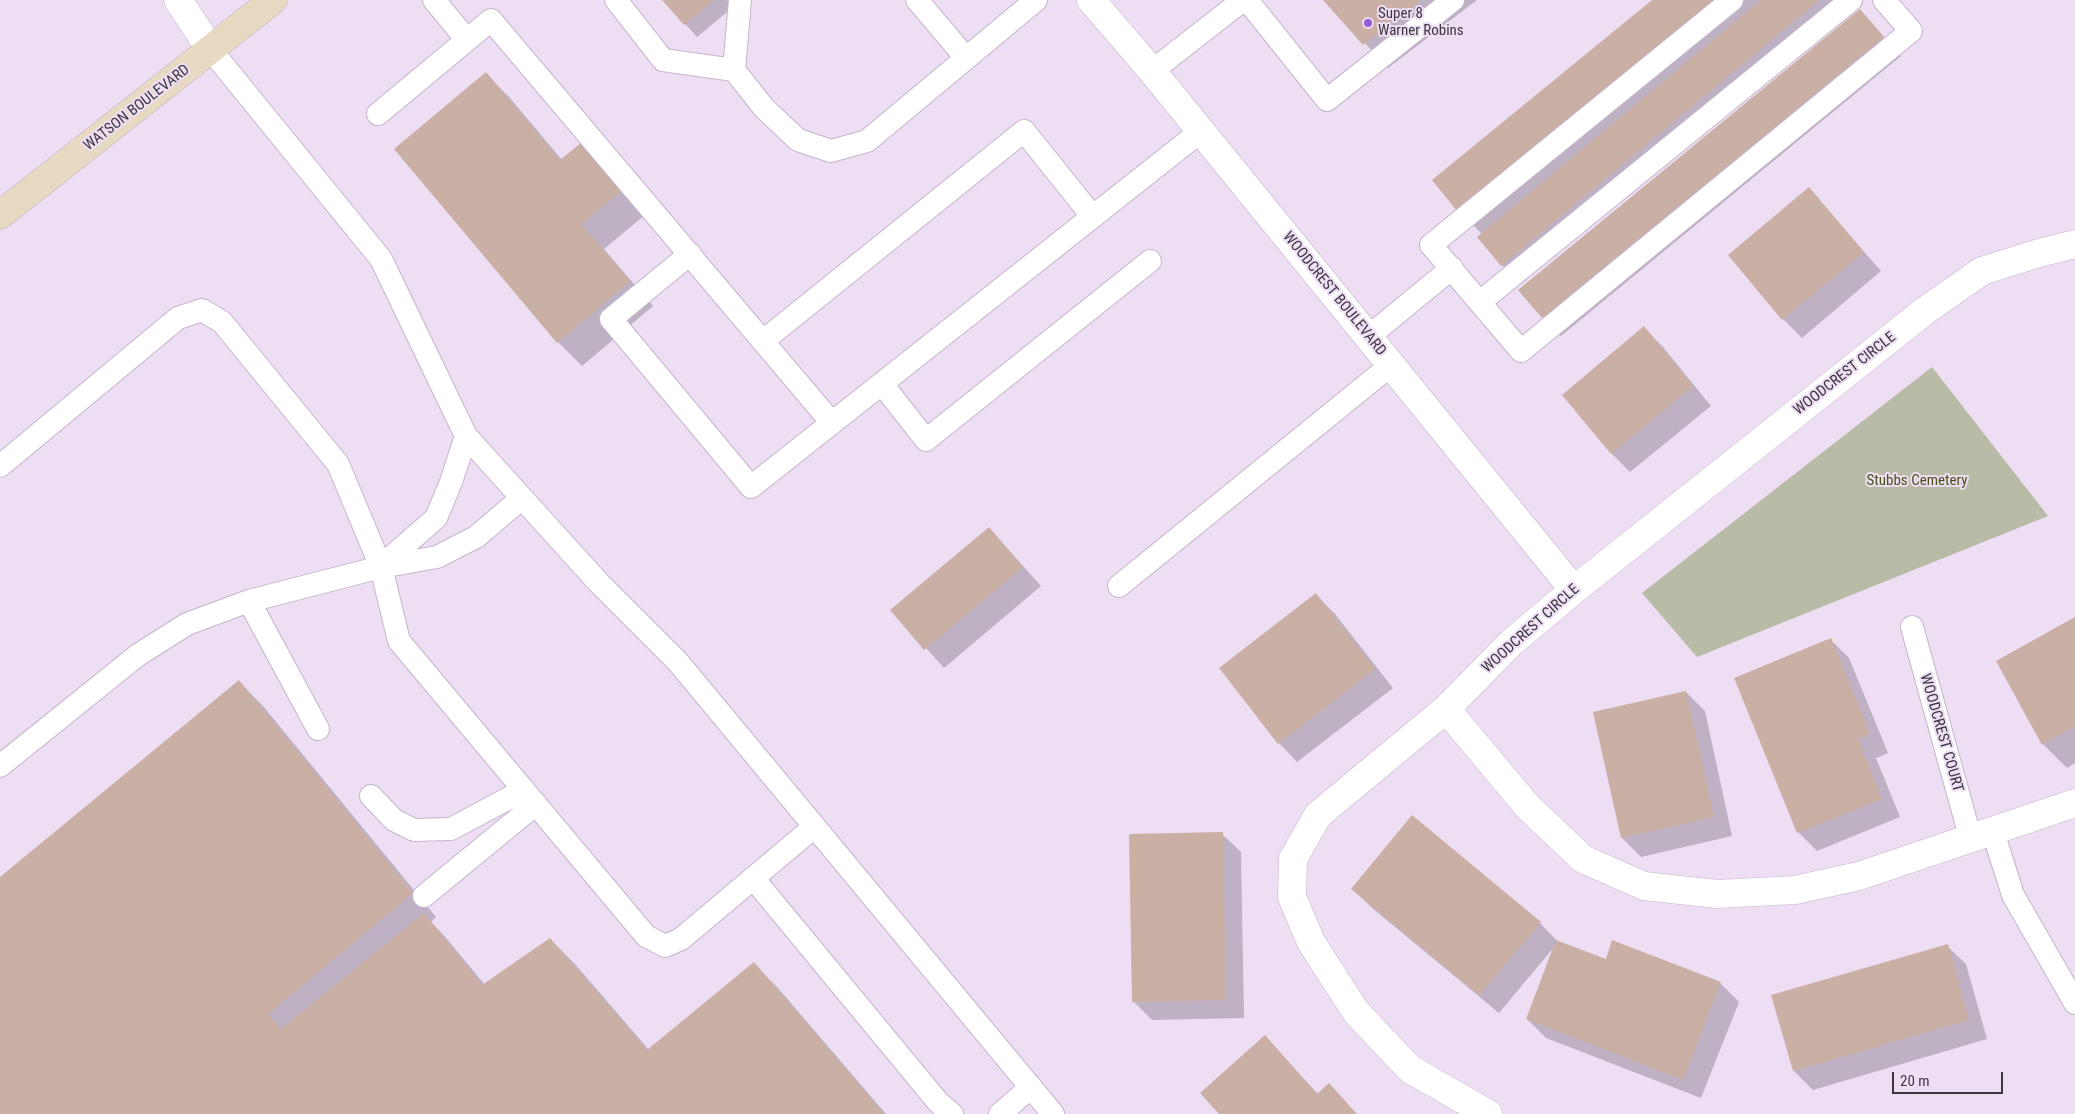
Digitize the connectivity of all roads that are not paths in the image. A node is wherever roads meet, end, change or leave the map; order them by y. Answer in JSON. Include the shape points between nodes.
{"nodes":[{"id":1,"x":178,"y":0,"type":"edge"},
{"id":2,"x":273,"y":0,"type":"edge"},
{"id":3,"x":434,"y":0,"type":"edge"},
{"id":4,"x":616,"y":0,"type":"edge"},
{"id":5,"x":740,"y":0,"type":"edge"},
{"id":6,"x":917,"y":0,"type":"edge"},
{"id":7,"x":1036,"y":0,"type":"edge"},
{"id":8,"x":1091,"y":0,"type":"edge"},
{"id":9,"x":1242,"y":0,"type":"edge"},
{"id":10,"x":1246,"y":0,"type":"edge"},
{"id":11,"x":1453,"y":0,"type":"edge"},
{"id":12,"x":1732,"y":0,"type":"edge"},
{"id":13,"x":1851,"y":0,"type":"edge"},
{"id":14,"x":1884,"y":0,"type":"edge"},
{"id":15,"x":467,"y":40,"type":"junction"},
{"id":16,"x":211,"y":50,"type":"junction"},
{"id":17,"x":966,"y":58,"type":"junction"},
{"id":18,"x":734,"y":70,"type":"junction"},
{"id":19,"x":1152,"y":71,"type":"junction"},
{"id":20,"x":378,"y":114,"type":"dead end"},
{"id":21,"x":1201,"y":131,"type":"junction"},
{"id":22,"x":0,"y":215,"type":"edge"},
{"id":23,"x":1094,"y":217,"type":"junction"},
{"id":24,"x":2075,"y":244,"type":"edge"},
{"id":25,"x":690,"y":254,"type":"junction"},
{"id":26,"x":1150,"y":261,"type":"dead end"},
{"id":27,"x":1452,"y":268,"type":"junction"},
{"id":28,"x":1480,"y":302,"type":"junction"},
{"id":29,"x":1368,"y":337,"type":"junction"},
{"id":30,"x":763,"y":341,"type":"junction"},
{"id":31,"x":1391,"y":365,"type":"junction"},
{"id":32,"x":882,"y":384,"type":"junction"},
{"id":33,"x":832,"y":423,"type":"junction"},
{"id":34,"x":466,"y":436,"type":"junction"},
{"id":35,"x":0,"y":466,"type":"edge"},
{"id":36,"x":522,"y":498,"type":"junction"},
{"id":37,"x":380,"y":567,"type":"junction"},
{"id":38,"x":1119,"y":586,"type":"dead end"},
{"id":39,"x":1574,"y":590,"type":"junction"},
{"id":40,"x":249,"y":601,"type":"junction"},
{"id":41,"x":1912,"y":627,"type":"dead end"},
{"id":42,"x":1446,"y":709,"type":"junction"},
{"id":43,"x":318,"y":730,"type":"dead end"},
{"id":44,"x":0,"y":766,"type":"edge"},
{"id":45,"x":371,"y":796,"type":"dead end"},
{"id":46,"x":530,"y":797,"type":"junction"},
{"id":47,"x":2075,"y":803,"type":"edge"},
{"id":48,"x":814,"y":827,"type":"junction"},
{"id":49,"x":1982,"y":836,"type":"junction"},
{"id":50,"x":753,"y":878,"type":"junction"},
{"id":51,"x":424,"y":896,"type":"dead end"},
{"id":52,"x":2075,"y":1003,"type":"edge"},
{"id":53,"x":1031,"y":1087,"type":"junction"},
{"id":54,"x":952,"y":1114,"type":"edge"},
{"id":55,"x":1000,"y":1114,"type":"edge"},
{"id":56,"x":1053,"y":1114,"type":"edge"},
{"id":57,"x":1488,"y":1114,"type":"edge"}],
"edges":[{"from":1,"to":16,"type":"street"},
{"from":2,"to":16,"type":"main road","name":"WATSON BOULEVARD"},
{"from":3,"to":15,"type":"lane"},
{"from":4,"to":18,"type":"lane","via":[[663,60]]},
{"from":5,"to":18,"type":"lane"},
{"from":6,"to":17,"type":"lane"},
{"from":7,"to":17,"type":"lane"},
{"from":8,"to":19,"type":"street","name":"WOODCREST BOULEVARD"},
{"from":9,"to":19,"type":"lane"},
{"from":10,"to":11,"type":"lane","via":[[1327,100]]},
{"from":12,"to":27,"type":"lane","via":[[1432,245]]},
{"from":13,"to":28,"type":"lane"},
{"from":14,"to":28,"type":"lane","via":[[1911,31],[1521,351]]},
{"from":15,"to":20,"type":"lane"},
{"from":15,"to":25,"type":"lane","via":[[491,20]]},
{"from":16,"to":22,"type":"main road","name":"WATSON BOULEVARD"},
{"from":16,"to":34,"type":"lane","via":[[381,259]]},
{"from":17,"to":18,"type":"lane","via":[[867,141],[831,151],[798,140],[764,108]]},
{"from":19,"to":21,"type":"street","name":"WOODCREST BOULEVARD"},
{"from":21,"to":23,"type":"lane"},
{"from":21,"to":29,"type":"street","name":"WOODCREST BOULEVARD"},
{"from":23,"to":30,"type":"lane","via":[[1024,131]]},
{"from":23,"to":32,"type":"lane"},
{"from":24,"to":39,"type":"street","name":"WOODCREST CIRCLE","via":[[1982,271],[1926,310]]},
{"from":25,"to":30,"type":"lane"},
{"from":25,"to":33,"type":"lane","via":[[611,319],[751,488]]},
{"from":26,"to":32,"type":"lane","via":[[926,440]]},
{"from":27,"to":28,"type":"lane"},
{"from":27,"to":29,"type":"lane"},
{"from":29,"to":31,"type":"street","name":"WOODCREST BOULEVARD"},
{"from":30,"to":33,"type":"lane"},
{"from":31,"to":38,"type":"lane"},
{"from":31,"to":39,"type":"street","name":"WOODCREST BOULEVARD"},
{"from":32,"to":33,"type":"lane"},
{"from":34,"to":36,"type":"lane"},
{"from":34,"to":37,"type":"lane","via":[[436,518]]},
{"from":35,"to":37,"type":"lane","via":[[178,318],[202,310],[222,322],[338,464]]},
{"from":36,"to":37,"type":"lane","via":[[476,537],[436,557]]},
{"from":36,"to":48,"type":"lane","via":[[599,583],[678,662]]},
{"from":37,"to":40,"type":"lane"},
{"from":37,"to":46,"type":"lane","via":[[399,641]]},
{"from":39,"to":42,"type":"street","name":"WOODCREST CIRCLE","via":[[1512,642]]},
{"from":40,"to":43,"type":"lane"},
{"from":40,"to":44,"type":"lane","via":[[187,624],[138,655]]},
{"from":41,"to":49,"type":"lane","name":"WOODCREST COURT"},
{"from":42,"to":49,"type":"street","via":[[1528,807],[1583,859],[1644,886],[1717,894],[1795,890],[1859,876]]},
{"from":42,"to":57,"type":"street","name":"WOODCREST CIRCLE","via":[[1318,815],[1293,859],[1292,897],[1311,942],[1356,1012],[1410,1069]]},
{"from":45,"to":46,"type":"lane","via":[[394,820],[414,830],[451,829]]},
{"from":46,"to":50,"type":"lane","via":[[646,936],[665,946],[681,940]]},
{"from":46,"to":51,"type":"lane"},
{"from":47,"to":49,"type":"street"},
{"from":48,"to":50,"type":"lane"},
{"from":48,"to":53,"type":"lane"},
{"from":49,"to":52,"type":"lane","name":"WOODCREST COURT"},
{"from":50,"to":54,"type":"lane","via":[[938,1102]]},
{"from":53,"to":55,"type":"lane"},
{"from":53,"to":56,"type":"lane"}]}
